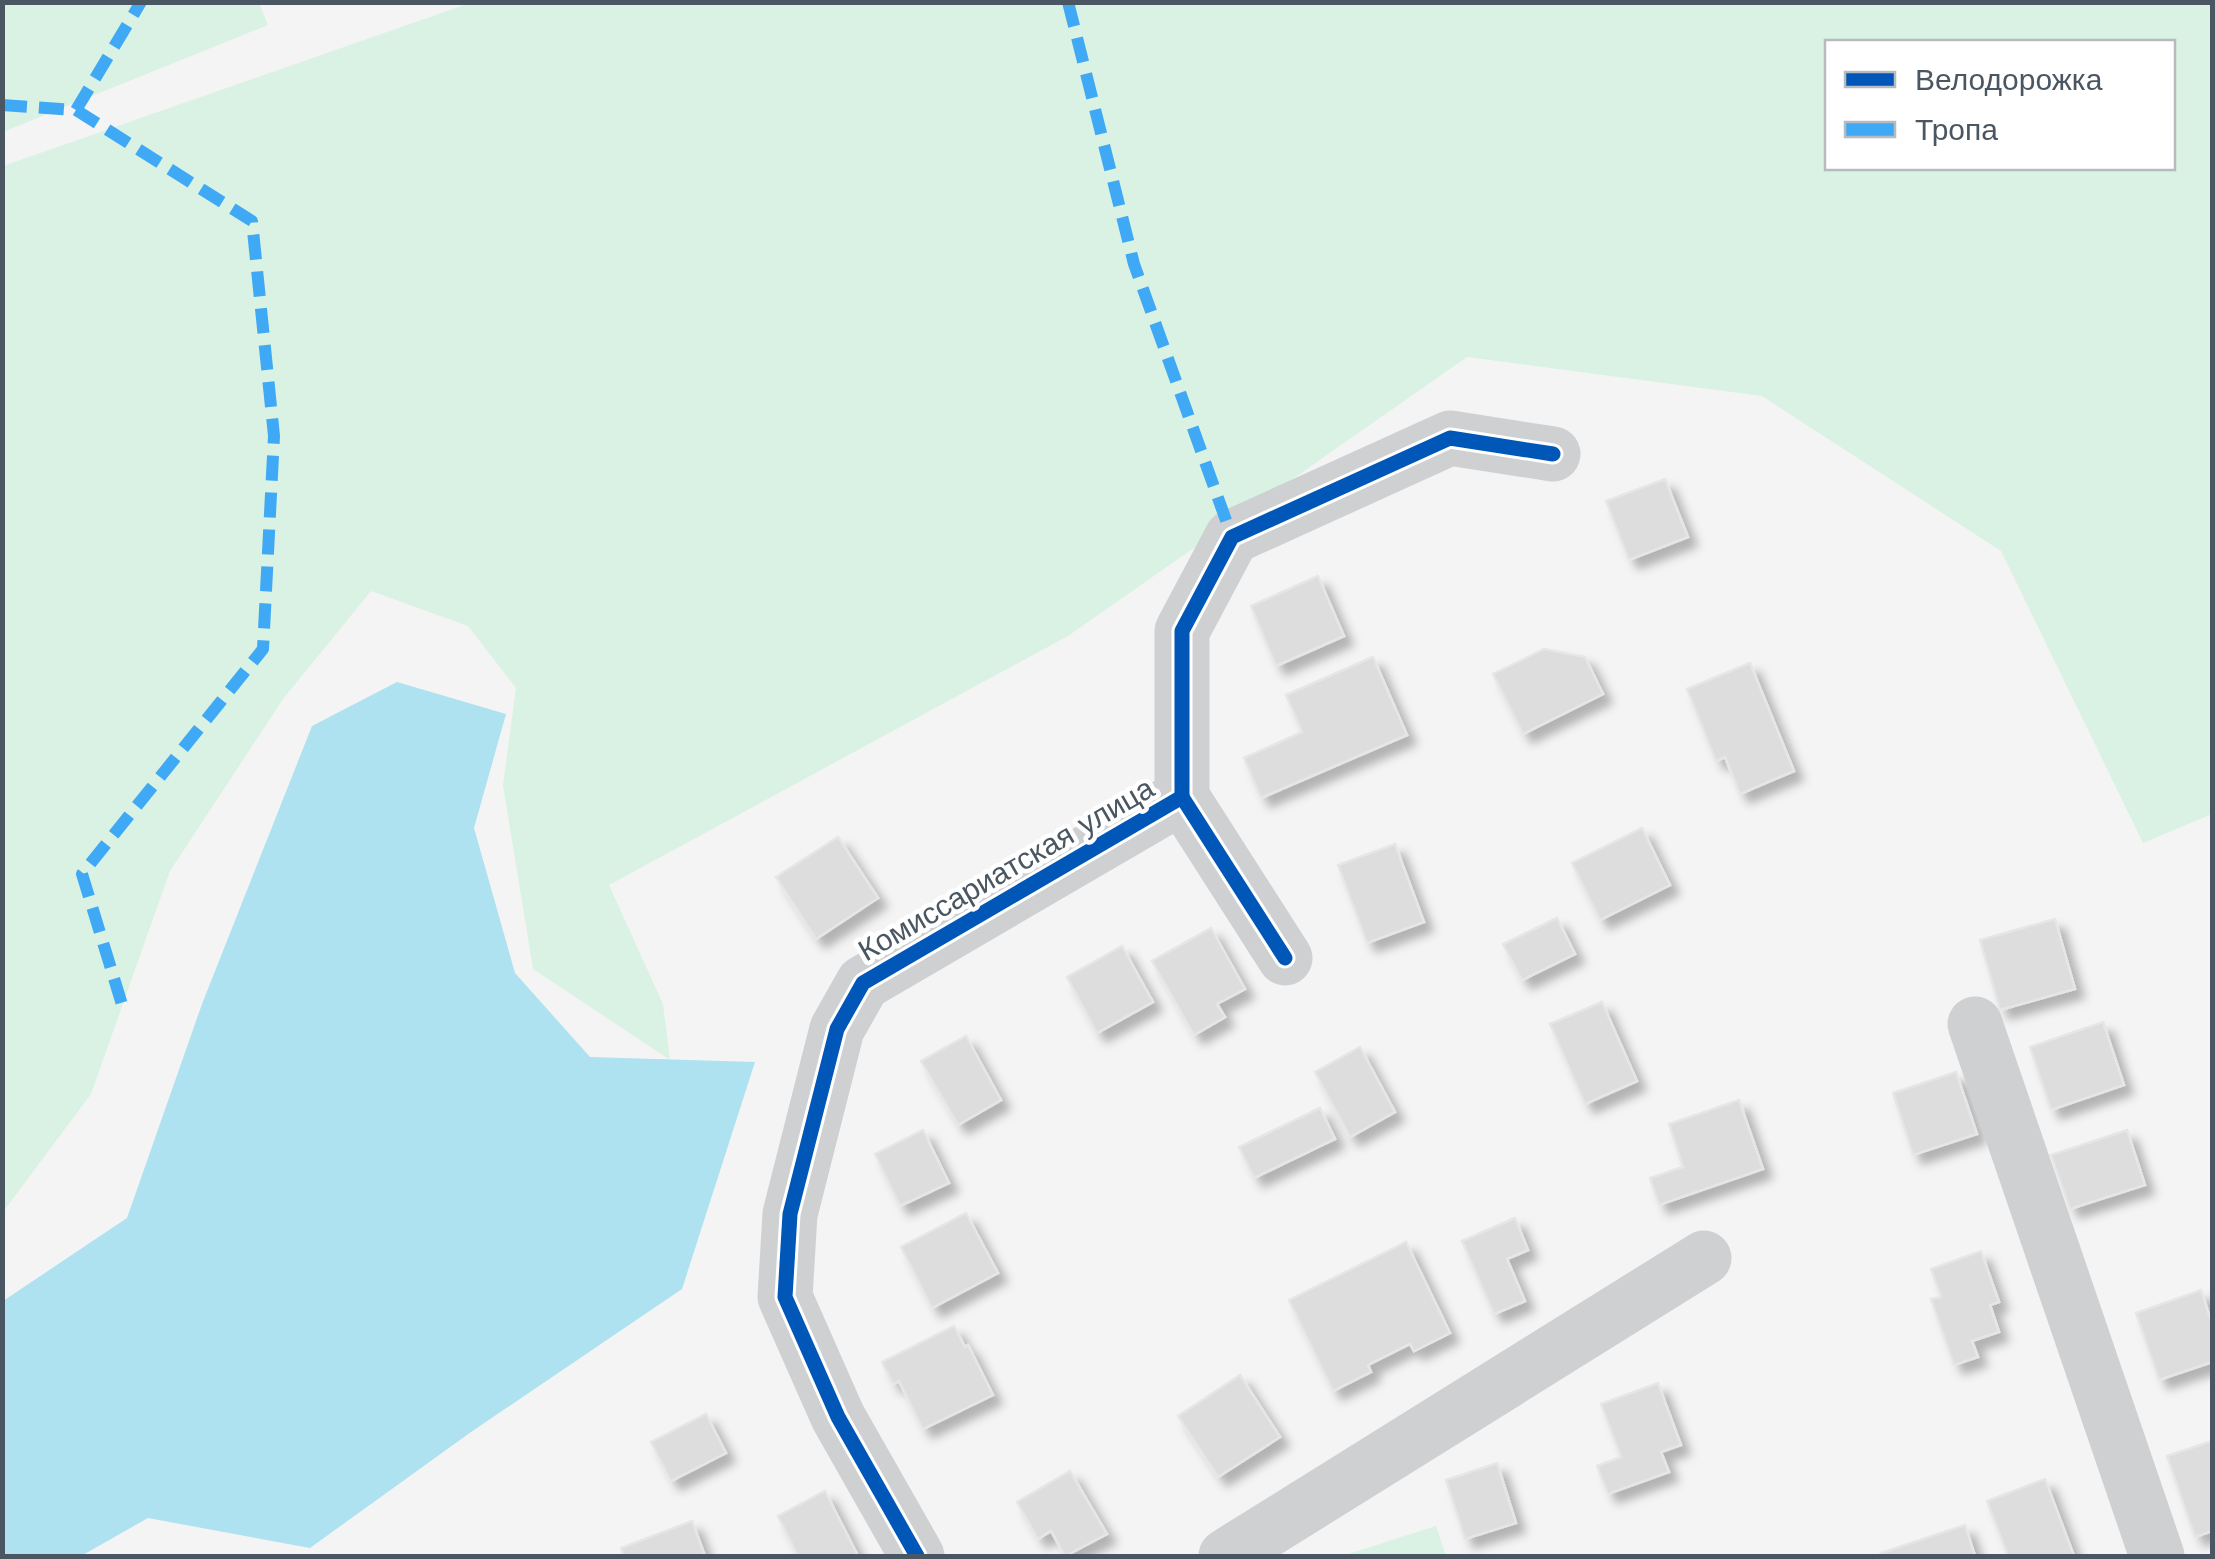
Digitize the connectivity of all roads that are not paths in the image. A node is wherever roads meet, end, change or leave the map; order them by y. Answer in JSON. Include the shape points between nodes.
{"nodes":[{"id":1,"x":1553,"y":454,"type":"dead end"},
{"id":2,"x":1182,"y":797,"type":"junction"},
{"id":3,"x":1285,"y":958,"type":"dead end"},
{"id":4,"x":1975,"y":1024,"type":"dead end"},
{"id":5,"x":1704,"y":1258,"type":"dead end"},
{"id":6,"x":916,"y":1556,"type":"edge"},
{"id":7,"x":1226,"y":1556,"type":"edge"},
{"id":8,"x":2158,"y":1556,"type":"edge"}],
"edges":[{"from":1,"to":2,"type":"street","via":[[1450,438],[1232,537],[1182,631]]},
{"from":2,"to":3,"type":"street","name":"Комиссариатская улица"},
{"from":2,"to":6,"type":"street","name":"Комиссариатская улица","via":[[864,983],[837,1028],[790,1214],[785,1296],[838,1417]]},
{"from":4,"to":8,"type":"street"},
{"from":5,"to":7,"type":"street"}]}
